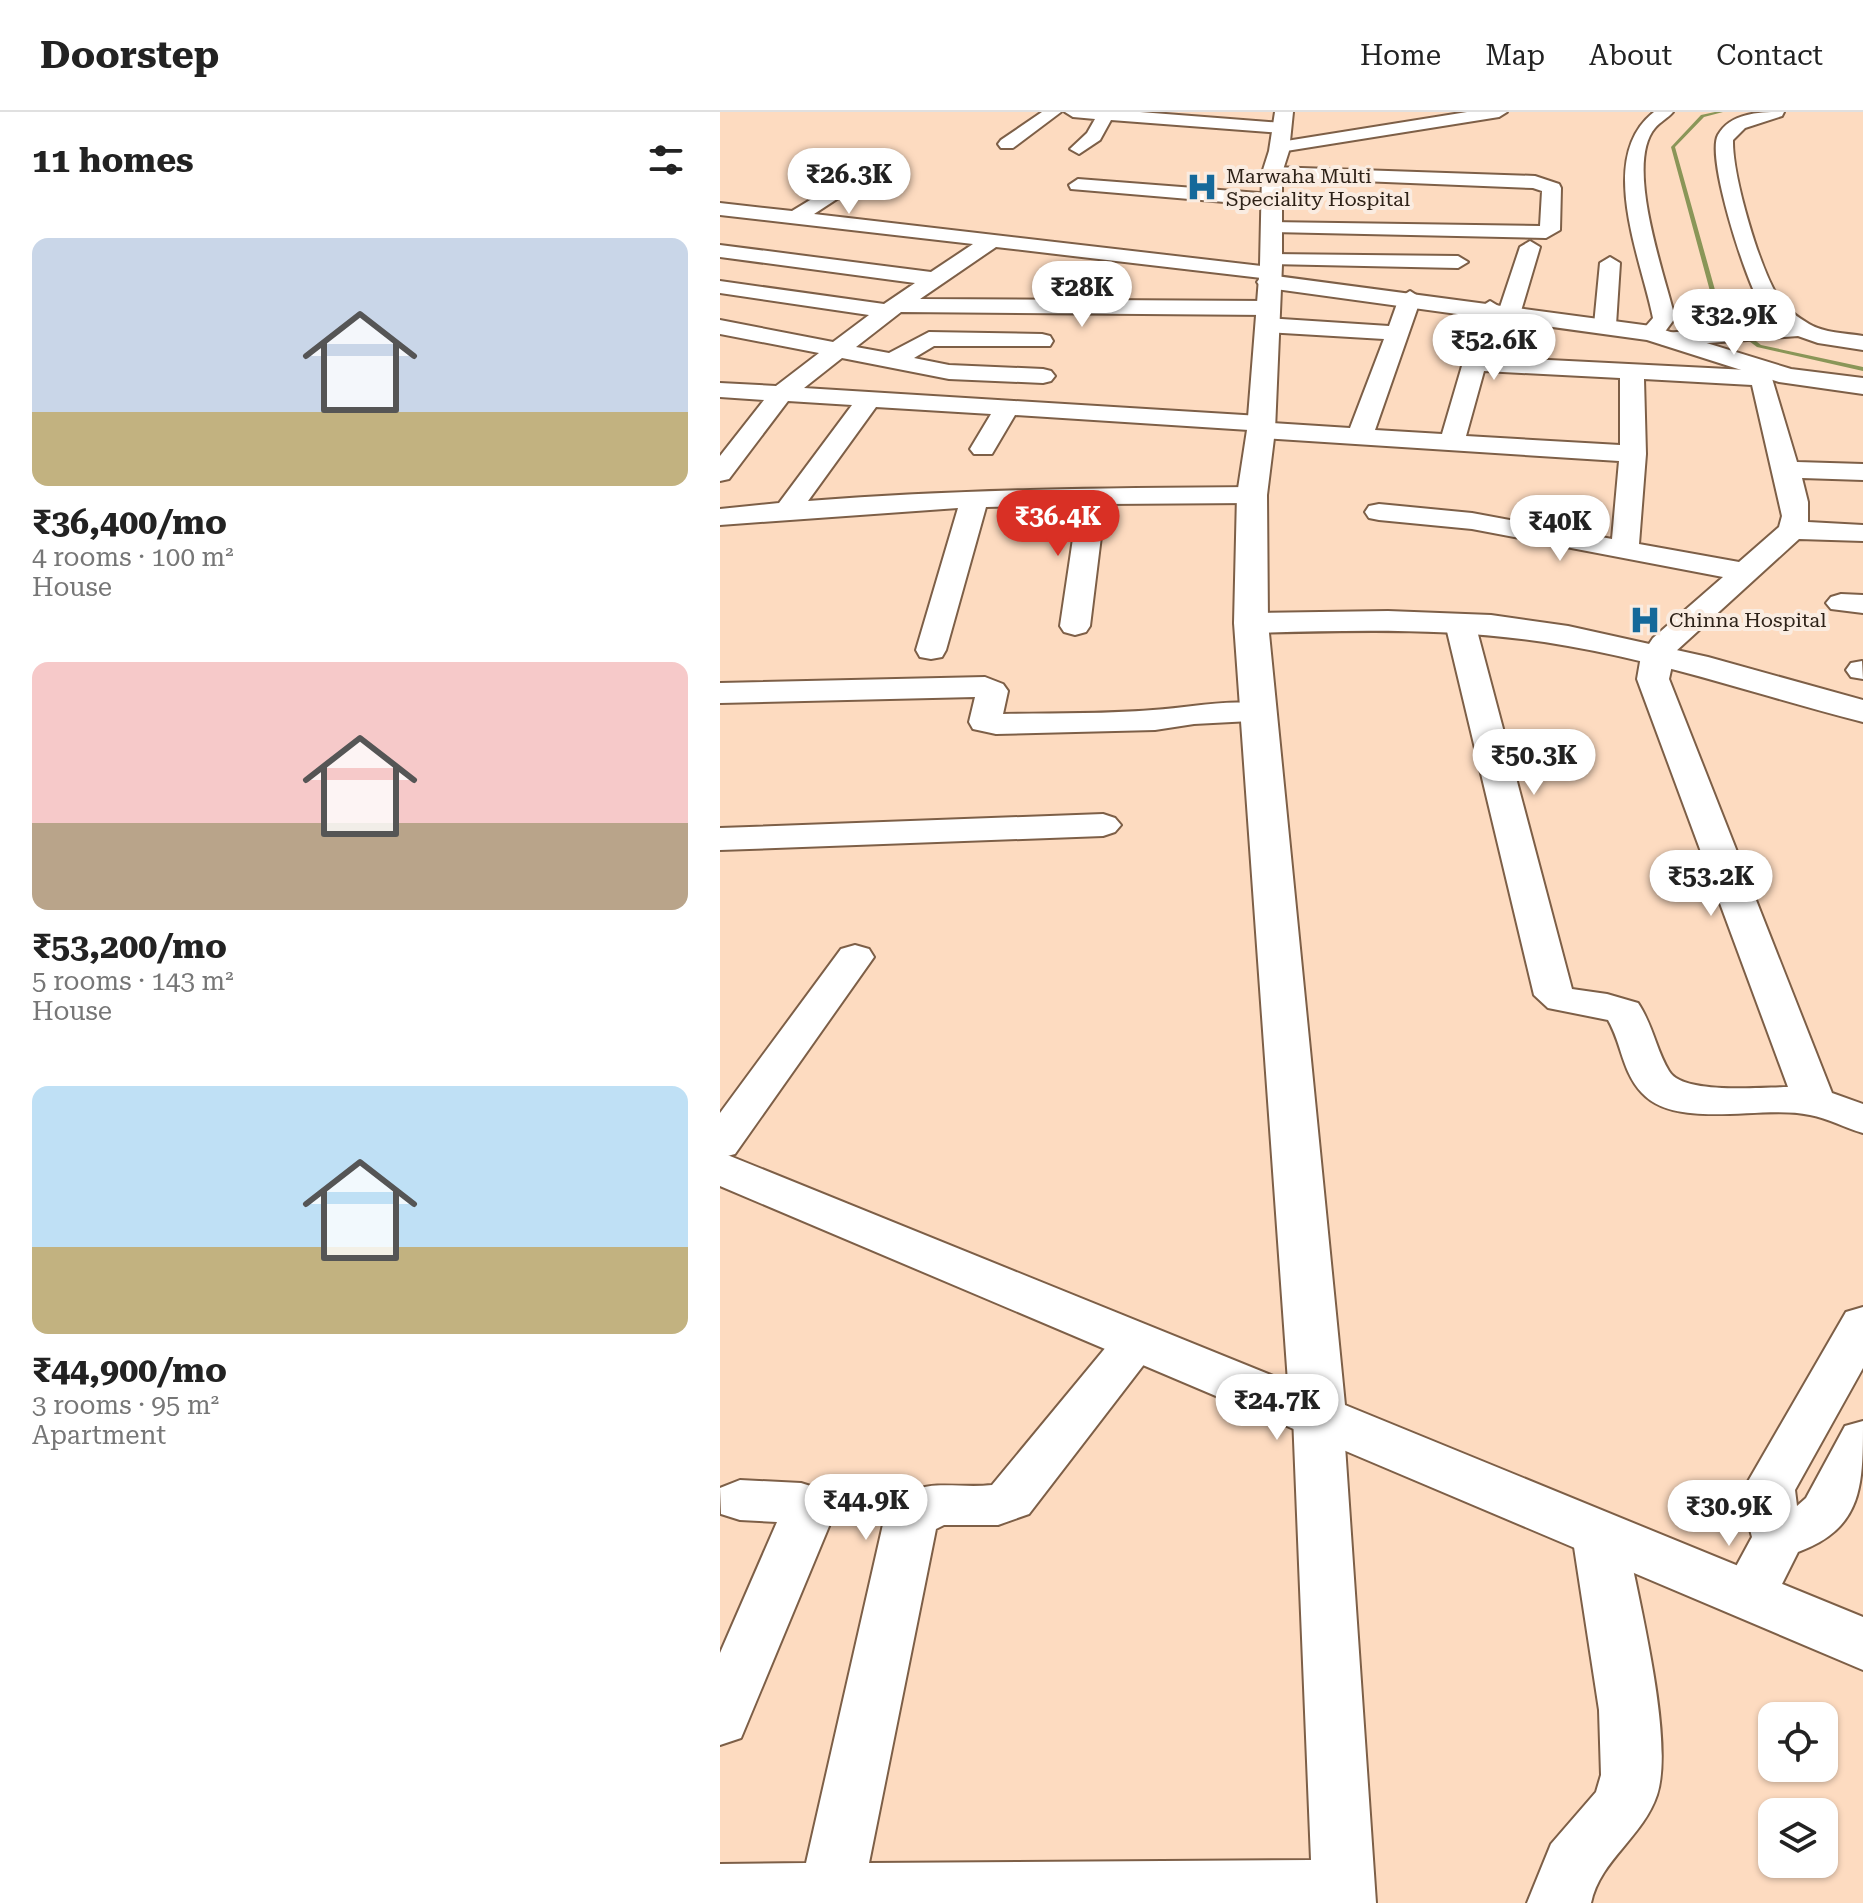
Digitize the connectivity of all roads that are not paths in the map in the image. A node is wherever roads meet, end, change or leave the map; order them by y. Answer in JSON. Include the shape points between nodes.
{"nodes":[{"id":1,"x":1053,"y":112,"type":"edge"},
{"id":2,"x":1073,"y":112,"type":"edge"},
{"id":3,"x":1499,"y":112,"type":"edge"},
{"id":4,"x":1665,"y":112,"type":"edge"},
{"id":5,"x":1776,"y":112,"type":"edge"},
{"id":6,"x":1106,"y":114,"type":"junction"},
{"id":7,"x":1007,"y":144,"type":"dead end"},
{"id":8,"x":1079,"y":149,"type":"dead end"},
{"id":9,"x":1371,"y":152,"type":"dead end"},
{"id":10,"x":886,"y":159,"type":"dead end"},
{"id":11,"x":1078,"y":185,"type":"dead end"},
{"id":12,"x":1416,"y":205,"type":"dead end"},
{"id":13,"x":724,"y":215,"type":"edge"},
{"id":14,"x":1274,"y":215,"type":"edge"},
{"id":15,"x":798,"y":216,"type":"junction"},
{"id":16,"x":1408,"y":230,"type":"junction"},
{"id":17,"x":995,"y":239,"type":"junction"},
{"id":18,"x":1530,"y":247,"type":"dead end"},
{"id":19,"x":720,"y":251,"type":"edge"},
{"id":20,"x":972,"y":253,"type":"junction"},
{"id":21,"x":1458,"y":262,"type":"dead end"},
{"id":22,"x":1610,"y":263,"type":"dead end"},
{"id":23,"x":1116,"y":271,"type":"dead end"},
{"id":24,"x":932,"y":279,"type":"junction"},
{"id":25,"x":720,"y":287,"type":"edge"},
{"id":26,"x":1410,"y":298,"type":"junction"},
{"id":27,"x":892,"y":308,"type":"junction"},
{"id":28,"x":1500,"y":310,"type":"junction"},
{"id":29,"x":1605,"y":325,"type":"junction"},
{"id":30,"x":720,"y":327,"type":"edge"},
{"id":31,"x":1801,"y":329,"type":"junction"},
{"id":32,"x":1397,"y":333,"type":"junction"},
{"id":33,"x":1660,"y":336,"type":"junction"},
{"id":34,"x":1042,"y":341,"type":"dead end"},
{"id":35,"x":1863,"y":343,"type":"edge"},
{"id":36,"x":837,"y":349,"type":"junction"},
{"id":37,"x":894,"y":360,"type":"junction"},
{"id":38,"x":1474,"y":363,"type":"junction"},
{"id":39,"x":1632,"y":371,"type":"junction"},
{"id":40,"x":1761,"y":374,"type":"junction"},
{"id":41,"x":1043,"y":376,"type":"dead end"},
{"id":42,"x":1863,"y":386,"type":"edge"},
{"id":43,"x":720,"y":390,"type":"edge"},
{"id":44,"x":781,"y":394,"type":"junction"},
{"id":45,"x":869,"y":399,"type":"junction"},
{"id":46,"x":1007,"y":407,"type":"junction"},
{"id":47,"x":1261,"y":426,"type":"junction"},
{"id":48,"x":1360,"y":436,"type":"junction"},
{"id":49,"x":1452,"y":442,"type":"junction"},
{"id":50,"x":983,"y":449,"type":"dead end"},
{"id":51,"x":1633,"y":454,"type":"junction"},
{"id":52,"x":1787,"y":470,"type":"junction"},
{"id":53,"x":1863,"y":472,"type":"edge"},
{"id":54,"x":720,"y":473,"type":"edge"},
{"id":55,"x":1252,"y":495,"type":"junction"},
{"id":56,"x":1093,"y":497,"type":"junction"},
{"id":57,"x":974,"y":501,"type":"junction"},
{"id":58,"x":788,"y":509,"type":"junction"},
{"id":59,"x":1379,"y":512,"type":"dead end"},
{"id":60,"x":720,"y":517,"type":"edge"},
{"id":61,"x":1792,"y":530,"type":"junction"},
{"id":62,"x":1863,"y":533,"type":"edge"},
{"id":63,"x":1625,"y":547,"type":"junction"},
{"id":64,"x":1745,"y":572,"type":"junction"},
{"id":65,"x":1251,"y":623,"type":"junction"},
{"id":66,"x":1460,"y":623,"type":"junction"},
{"id":67,"x":1075,"y":626,"type":"dead end"},
{"id":68,"x":931,"y":650,"type":"dead end"},
{"id":69,"x":1656,"y":656,"type":"junction"},
{"id":70,"x":720,"y":693,"type":"edge"},
{"id":71,"x":1863,"y":711,"type":"edge"},
{"id":72,"x":1259,"y":713,"type":"junction"},
{"id":73,"x":1103,"y":825,"type":"dead end"},
{"id":74,"x":720,"y":839,"type":"edge"},
{"id":75,"x":855,"y":957,"type":"dead end"},
{"id":76,"x":1814,"y":1101,"type":"junction"},
{"id":77,"x":1863,"y":1119,"type":"edge"},
{"id":78,"x":720,"y":1144,"type":"edge"},
{"id":79,"x":720,"y":1168,"type":"edge"},
{"id":80,"x":1863,"y":1324,"type":"edge"},
{"id":81,"x":1138,"y":1341,"type":"junction"},
{"id":82,"x":1318,"y":1416,"type":"junction"},
{"id":83,"x":1863,"y":1440,"type":"edge"},
{"id":84,"x":740,"y":1500,"type":"dead end"},
{"id":85,"x":1599,"y":1534,"type":"junction"},
{"id":86,"x":1779,"y":1537,"type":"junction"},
{"id":87,"x":1748,"y":1596,"type":"junction"},
{"id":88,"x":1863,"y":1644,"type":"edge"},
{"id":89,"x":720,"y":1720,"type":"edge"},
{"id":90,"x":720,"y":1893,"type":"edge"},
{"id":91,"x":1343,"y":1896,"type":"edge"},
{"id":92,"x":831,"y":1898,"type":"edge"},
{"id":93,"x":1559,"y":1903,"type":"edge"}],
"edges":[{"from":1,"to":7,"type":"street"},
{"from":2,"to":6,"type":"street"},
{"from":3,"to":14,"type":"street"},
{"from":4,"to":33,"type":"street","via":[[1641,132],[1632,164],[1664,318]]},
{"from":5,"to":31,"type":"street","via":[[1731,130],[1723,148],[1765,294]]},
{"from":6,"to":8,"type":"street"},
{"from":6,"to":14,"type":"street"},
{"from":9,"to":14,"type":"street"},
{"from":10,"to":15,"type":"street"},
{"from":11,"to":14,"type":"street"},
{"from":12,"to":16,"type":"street"},
{"from":13,"to":15,"type":"street"},
{"from":13,"to":20,"type":"street"},
{"from":14,"to":16,"type":"street"},
{"from":14,"to":16,"type":"street","via":[[1482,170],[1550,186],[1549,232]]},
{"from":14,"to":17,"type":"street"},
{"from":14,"to":21,"type":"street"},
{"from":14,"to":26,"type":"main road"},
{"from":14,"to":27,"type":"street"},
{"from":14,"to":32,"type":"street"},
{"from":14,"to":47,"type":"main road"},
{"from":15,"to":17,"type":"street"},
{"from":17,"to":20,"type":"street"},
{"from":18,"to":28,"type":"street"},
{"from":19,"to":24,"type":"street"},
{"from":20,"to":23,"type":"street"},
{"from":20,"to":24,"type":"street"},
{"from":22,"to":29,"type":"street"},
{"from":24,"to":27,"type":"street"},
{"from":25,"to":27,"type":"street"},
{"from":26,"to":28,"type":"main road"},
{"from":26,"to":32,"type":"street"},
{"from":27,"to":36,"type":"street"},
{"from":28,"to":29,"type":"main road"},
{"from":28,"to":38,"type":"street"},
{"from":29,"to":33,"type":"main road"},
{"from":30,"to":36,"type":"street"},
{"from":31,"to":33,"type":"street"},
{"from":31,"to":35,"type":"street"},
{"from":32,"to":48,"type":"street"},
{"from":33,"to":40,"type":"main road"},
{"from":34,"to":37,"type":"street","via":[[929,339]]},
{"from":36,"to":37,"type":"street"},
{"from":36,"to":44,"type":"street"},
{"from":37,"to":41,"type":"street","via":[[968,375]]},
{"from":38,"to":39,"type":"street"},
{"from":38,"to":49,"type":"street"},
{"from":39,"to":40,"type":"street"},
{"from":39,"to":51,"type":"street"},
{"from":40,"to":42,"type":"main road"},
{"from":40,"to":52,"type":"street"},
{"from":43,"to":44,"type":"street"},
{"from":44,"to":45,"type":"street"},
{"from":44,"to":54,"type":"street"},
{"from":45,"to":46,"type":"street"},
{"from":45,"to":58,"type":"street"},
{"from":46,"to":47,"type":"street"},
{"from":46,"to":50,"type":"street"},
{"from":47,"to":48,"type":"street"},
{"from":47,"to":55,"type":"main road"},
{"from":48,"to":49,"type":"street"},
{"from":49,"to":51,"type":"street"},
{"from":51,"to":63,"type":"street"},
{"from":52,"to":53,"type":"street"},
{"from":52,"to":61,"type":"street","via":[[1795,502]]},
{"from":55,"to":56,"type":"street"},
{"from":55,"to":65,"type":"main road"},
{"from":56,"to":57,"type":"street"},
{"from":56,"to":67,"type":"street"},
{"from":57,"to":58,"type":"street"},
{"from":57,"to":68,"type":"street"},
{"from":58,"to":60,"type":"street"},
{"from":59,"to":63,"type":"street","via":[[1445,517]]},
{"from":61,"to":62,"type":"street"},
{"from":61,"to":64,"type":"street"},
{"from":63,"to":64,"type":"street"},
{"from":64,"to":69,"type":"street"},
{"from":65,"to":66,"type":"main road"},
{"from":65,"to":72,"type":"main road"},
{"from":66,"to":69,"type":"main road","via":[[1615,644]]},
{"from":66,"to":76,"type":"street","via":[[1554,995],[1624,1012],[1651,1080],[1671,1095]]},
{"from":69,"to":71,"type":"main road"},
{"from":69,"to":76,"type":"street","via":[[1655,690]]},
{"from":70,"to":72,"type":"street","via":[[985,687],[992,691],[984,719],[989,724]]},
{"from":72,"to":82,"type":"main road"},
{"from":73,"to":74,"type":"street"},
{"from":75,"to":78,"type":"street"},
{"from":76,"to":77,"type":"street"},
{"from":79,"to":81,"type":"main road"},
{"from":80,"to":86,"type":"street","via":[[1769,1490]]},
{"from":81,"to":82,"type":"main road"},
{"from":81,"to":92,"type":"street","via":[[1010,1500],[992,1508],[924,1506],[911,1520]]},
{"from":82,"to":85,"type":"main road"},
{"from":82,"to":91,"type":"street"},
{"from":83,"to":86,"type":"street","via":[[1825,1513],[1807,1528]]},
{"from":84,"to":89,"type":"street","via":[[801,1503],[805,1519]]},
{"from":85,"to":87,"type":"main road"},
{"from":85,"to":93,"type":"street","via":[[1634,1753],[1629,1793],[1580,1854]]},
{"from":86,"to":87,"type":"street"},
{"from":87,"to":88,"type":"main road"},
{"from":90,"to":92,"type":"street"},
{"from":91,"to":92,"type":"street"}]}
